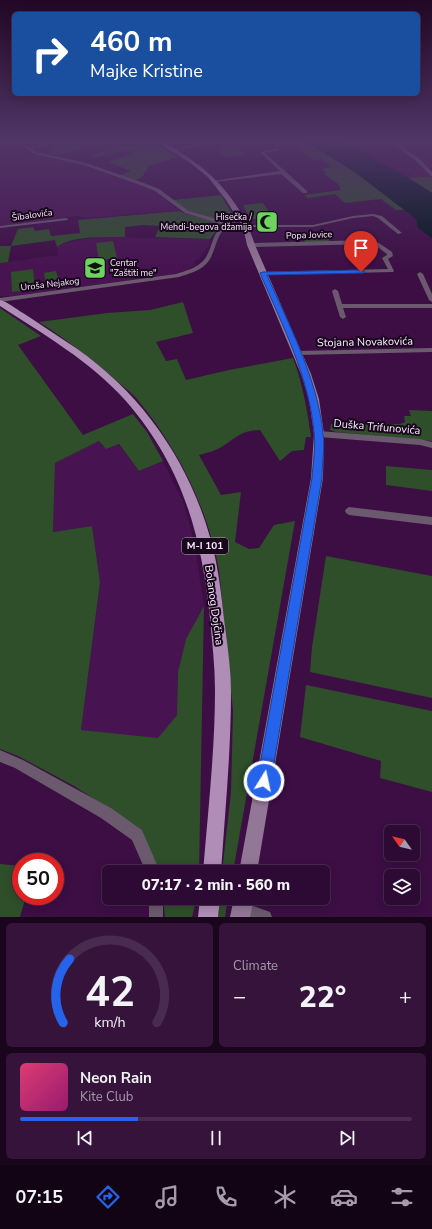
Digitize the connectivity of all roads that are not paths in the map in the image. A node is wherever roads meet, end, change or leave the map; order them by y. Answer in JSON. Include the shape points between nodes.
{"nodes":[{"id":1,"x":144,"y":185,"type":"edge"},
{"id":2,"x":217,"y":185,"type":"edge"},
{"id":3,"x":297,"y":185,"type":"edge"},
{"id":4,"x":305,"y":192,"type":"dead end"},
{"id":5,"x":66,"y":219,"type":"dead end"},
{"id":6,"x":231,"y":226,"type":"junction"},
{"id":7,"x":0,"y":227,"type":"edge"},
{"id":8,"x":246,"y":227,"type":"junction"},
{"id":9,"x":400,"y":233,"type":"dead end"},
{"id":10,"x":251,"y":246,"type":"junction"},
{"id":11,"x":263,"y":273,"type":"junction"},
{"id":12,"x":420,"y":274,"type":"dead end"},
{"id":13,"x":335,"y":291,"type":"dead end"},
{"id":14,"x":432,"y":300,"type":"edge"},
{"id":15,"x":0,"y":301,"type":"edge"},
{"id":16,"x":340,"y":306,"type":"junction"},
{"id":17,"x":432,"y":306,"type":"edge"},
{"id":18,"x":343,"y":317,"type":"dead end"},
{"id":19,"x":432,"y":350,"type":"edge"},
{"id":20,"x":298,"y":353,"type":"junction"},
{"id":21,"x":319,"y":434,"type":"junction"},
{"id":22,"x":432,"y":445,"type":"edge"},
{"id":23,"x":349,"y":510,"type":"dead end"},
{"id":24,"x":432,"y":521,"type":"edge"},
{"id":25,"x":0,"y":756,"type":"edge"},
{"id":26,"x":150,"y":865,"type":"edge"},
{"id":27,"x":212,"y":865,"type":"edge"},
{"id":28,"x":249,"y":865,"type":"edge"},
{"id":29,"x":156,"y":905,"type":"edge"},
{"id":30,"x":242,"y":908,"type":"edge"},
{"id":31,"x":156,"y":917,"type":"edge"},
{"id":32,"x":264,"y":917,"type":"edge"}],
"edges":[{"from":1,"to":6,"type":"street","via":[[157,190],[187,212]]},
{"from":2,"to":8,"type":"main road"},
{"from":3,"to":4,"type":"street"},
{"from":5,"to":7,"type":"street","name":"Šibalovića"},
{"from":6,"to":8,"type":"street"},
{"from":6,"to":15,"type":"street","name":"Uroša Nejakog","via":[[221,230],[205,262],[178,276]]},
{"from":8,"to":9,"type":"street","via":[[313,226],[373,215],[380,217]]},
{"from":8,"to":10,"type":"main road"},
{"from":10,"to":11,"type":"main road"},
{"from":10,"to":11,"type":"street","name":"Popa Jovice","via":[[370,242],[390,253],[390,256],[385,258],[391,271]]},
{"from":11,"to":20,"type":"main road"},
{"from":12,"to":14,"type":"street"},
{"from":13,"to":16,"type":"street"},
{"from":15,"to":27,"type":"main road","name":"Bolanog Dojčina","number":"M-I 101","via":[[99,370],[134,404],[152,427],[174,466],[200,525],[215,595],[223,689]]},
{"from":16,"to":17,"type":"street"},
{"from":16,"to":18,"type":"street"},
{"from":19,"to":20,"type":"street","name":"Stojana Novakovića"},
{"from":20,"to":21,"type":"main road","via":[[314,398]]},
{"from":21,"to":22,"type":"street","name":"Duška Trifunovića"},
{"from":21,"to":28,"type":"main road","via":[[317,478]]},
{"from":23,"to":24,"type":"street"},
{"from":25,"to":26,"type":"street","via":[[72,793],[137,835]]},
{"from":29,"to":31,"type":"street"},
{"from":30,"to":32,"type":"street"}]}
